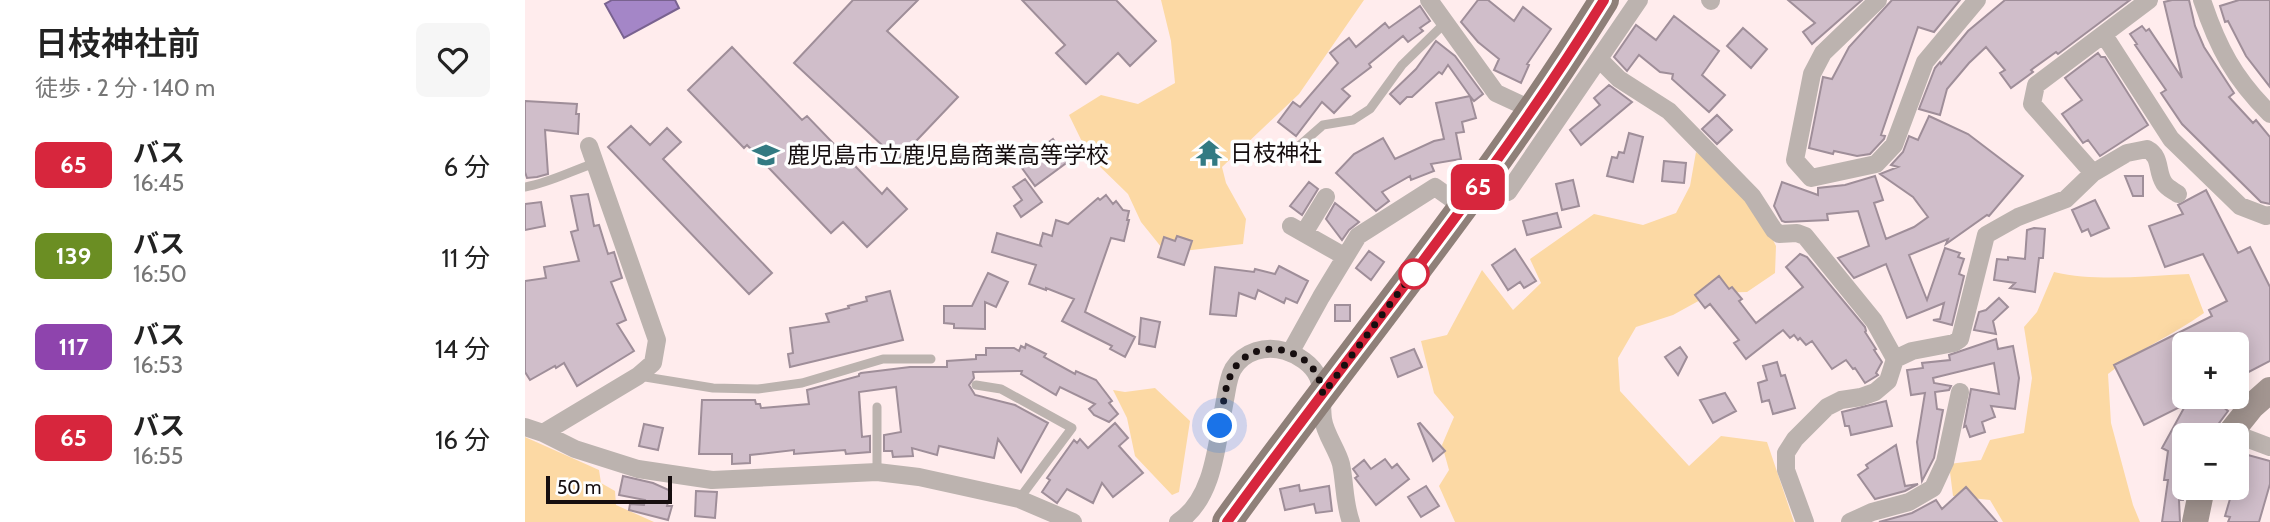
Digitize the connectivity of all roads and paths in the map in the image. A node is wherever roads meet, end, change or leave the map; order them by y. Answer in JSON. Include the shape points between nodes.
{"nodes":[{"id":1,"x":1429,"y":0,"type":"edge"},
{"id":2,"x":1604,"y":0,"type":"edge"},
{"id":3,"x":1639,"y":0,"type":"edge"},
{"id":4,"x":1878,"y":0,"type":"edge"},
{"id":5,"x":1977,"y":0,"type":"edge"},
{"id":6,"x":2149,"y":0,"type":"edge"},
{"id":7,"x":2202,"y":0,"type":"edge"},
{"id":8,"x":1445,"y":23,"type":"junction"},
{"id":9,"x":2104,"y":35,"type":"junction"},
{"id":10,"x":1599,"y":60,"type":"junction"},
{"id":11,"x":1533,"y":110,"type":"junction"},
{"id":12,"x":2270,"y":114,"type":"edge"},
{"id":13,"x":1299,"y":146,"type":"dead end"},
{"id":14,"x":592,"y":155,"type":"joint"},
{"id":15,"x":2093,"y":173,"type":"junction"},
{"id":16,"x":1484,"y":179,"type":"junction"},
{"id":17,"x":525,"y":187,"type":"edge"},
{"id":18,"x":2178,"y":194,"type":"dead end"},
{"id":19,"x":1326,"y":197,"type":"dead end"},
{"id":20,"x":1463,"y":208,"type":"junction"},
{"id":21,"x":2270,"y":215,"type":"edge"},
{"id":22,"x":1345,"y":256,"type":"junction"},
{"id":23,"x":1290,"y":353,"type":"junction"},
{"id":24,"x":931,"y":359,"type":"dead end"},
{"id":25,"x":1895,"y":359,"type":"junction"},
{"id":26,"x":638,"y":376,"type":"junction"},
{"id":27,"x":976,"y":385,"type":"dead end"},
{"id":28,"x":2270,"y":390,"type":"edge"},
{"id":29,"x":1960,"y":392,"type":"dead end"},
{"id":30,"x":1323,"y":394,"type":"junction"},
{"id":31,"x":877,"y":407,"type":"dead end"},
{"id":32,"x":2239,"y":423,"type":"edge"},
{"id":33,"x":525,"y":427,"type":"edge"},
{"id":34,"x":543,"y":433,"type":"junction"},
{"id":35,"x":2249,"y":440,"type":"edge"},
{"id":36,"x":2270,"y":447,"type":"edge"},
{"id":37,"x":877,"y":472,"type":"junction"},
{"id":38,"x":1019,"y":499,"type":"junction"},
{"id":39,"x":2199,"y":500,"type":"edge"},
{"id":40,"x":1073,"y":522,"type":"edge"},
{"id":41,"x":1178,"y":522,"type":"edge"},
{"id":42,"x":1227,"y":522,"type":"edge"},
{"id":43,"x":1351,"y":522,"type":"edge"},
{"id":44,"x":1805,"y":522,"type":"edge"},
{"id":45,"x":1850,"y":522,"type":"edge"},
{"id":46,"x":2195,"y":522,"type":"edge"}],
"edges":[{"from":1,"to":8,"type":"street"},
{"from":2,"to":11,"type":"main road"},
{"from":3,"to":10,"type":"street"},
{"from":4,"to":5,"type":"street","via":[[1823,52],[1812,74],[1795,160],[1811,178],[1876,164],[1885,155],[1893,145],[1924,62]]},
{"from":6,"to":9,"type":"street"},
{"from":7,"to":12,"type":"street","via":[[2215,40],[2247,91]]},
{"from":8,"to":11,"type":"street","via":[[1496,93]]},
{"from":8,"to":13,"type":"lane","via":[[1402,65],[1370,109],[1353,120],[1323,125]]},
{"from":9,"to":15,"type":"street","via":[[2036,85],[2032,104]]},
{"from":9,"to":21,"type":"street","via":[[2171,139],[2240,206]]},
{"from":10,"to":16,"type":"street","via":[[1508,192]]},
{"from":10,"to":25,"type":"street","via":[[1619,79],[1669,111],[1752,196],[1774,230],[1805,236],[1874,321]]},
{"from":11,"to":16,"type":"main road"},
{"from":14,"to":17,"type":"lane","via":[[543,184]]},
{"from":14,"to":26,"type":"street","via":[[657,340],[653,363]]},
{"from":15,"to":18,"type":"street","via":[[2127,153],[2147,149],[2158,160],[2164,184]]},
{"from":15,"to":25,"type":"street","via":[[2066,199],[1986,235],[1960,339]]},
{"from":16,"to":20,"type":"main road"},
{"from":19,"to":22,"type":"street","via":[[1298,230]]},
{"from":20,"to":22,"type":"street","via":[[1435,187],[1358,236]]},
{"from":20,"to":30,"type":"main road"},
{"from":22,"to":23,"type":"street"},
{"from":23,"to":30,"type":"street","via":[[1317,374]]},
{"from":23,"to":41,"type":"street","via":[[1261,349],[1240,360],[1233,370],[1202,496]]},
{"from":24,"to":26,"type":"lane","via":[[883,359],[802,383],[758,389],[713,388]]},
{"from":25,"to":44,"type":"street","via":[[1888,380],[1861,397],[1827,407],[1786,453],[1786,470]]},
{"from":26,"to":34,"type":"street"},
{"from":27,"to":38,"type":"lane","via":[[1001,389],[1072,428]]},
{"from":28,"to":32,"type":"street"},
{"from":29,"to":45,"type":"street","via":[[1945,462],[1933,488],[1909,502]]},
{"from":30,"to":42,"type":"main road"},
{"from":30,"to":43,"type":"street","via":[[1323,421],[1340,462]]},
{"from":31,"to":37,"type":"lane"},
{"from":33,"to":34,"type":"street"},
{"from":34,"to":37,"type":"street","via":[[575,449],[638,469],[712,480]]},
{"from":35,"to":36,"type":"street"},
{"from":37,"to":38,"type":"street"},
{"from":38,"to":40,"type":"street"},
{"from":39,"to":46,"type":"street"}]}
